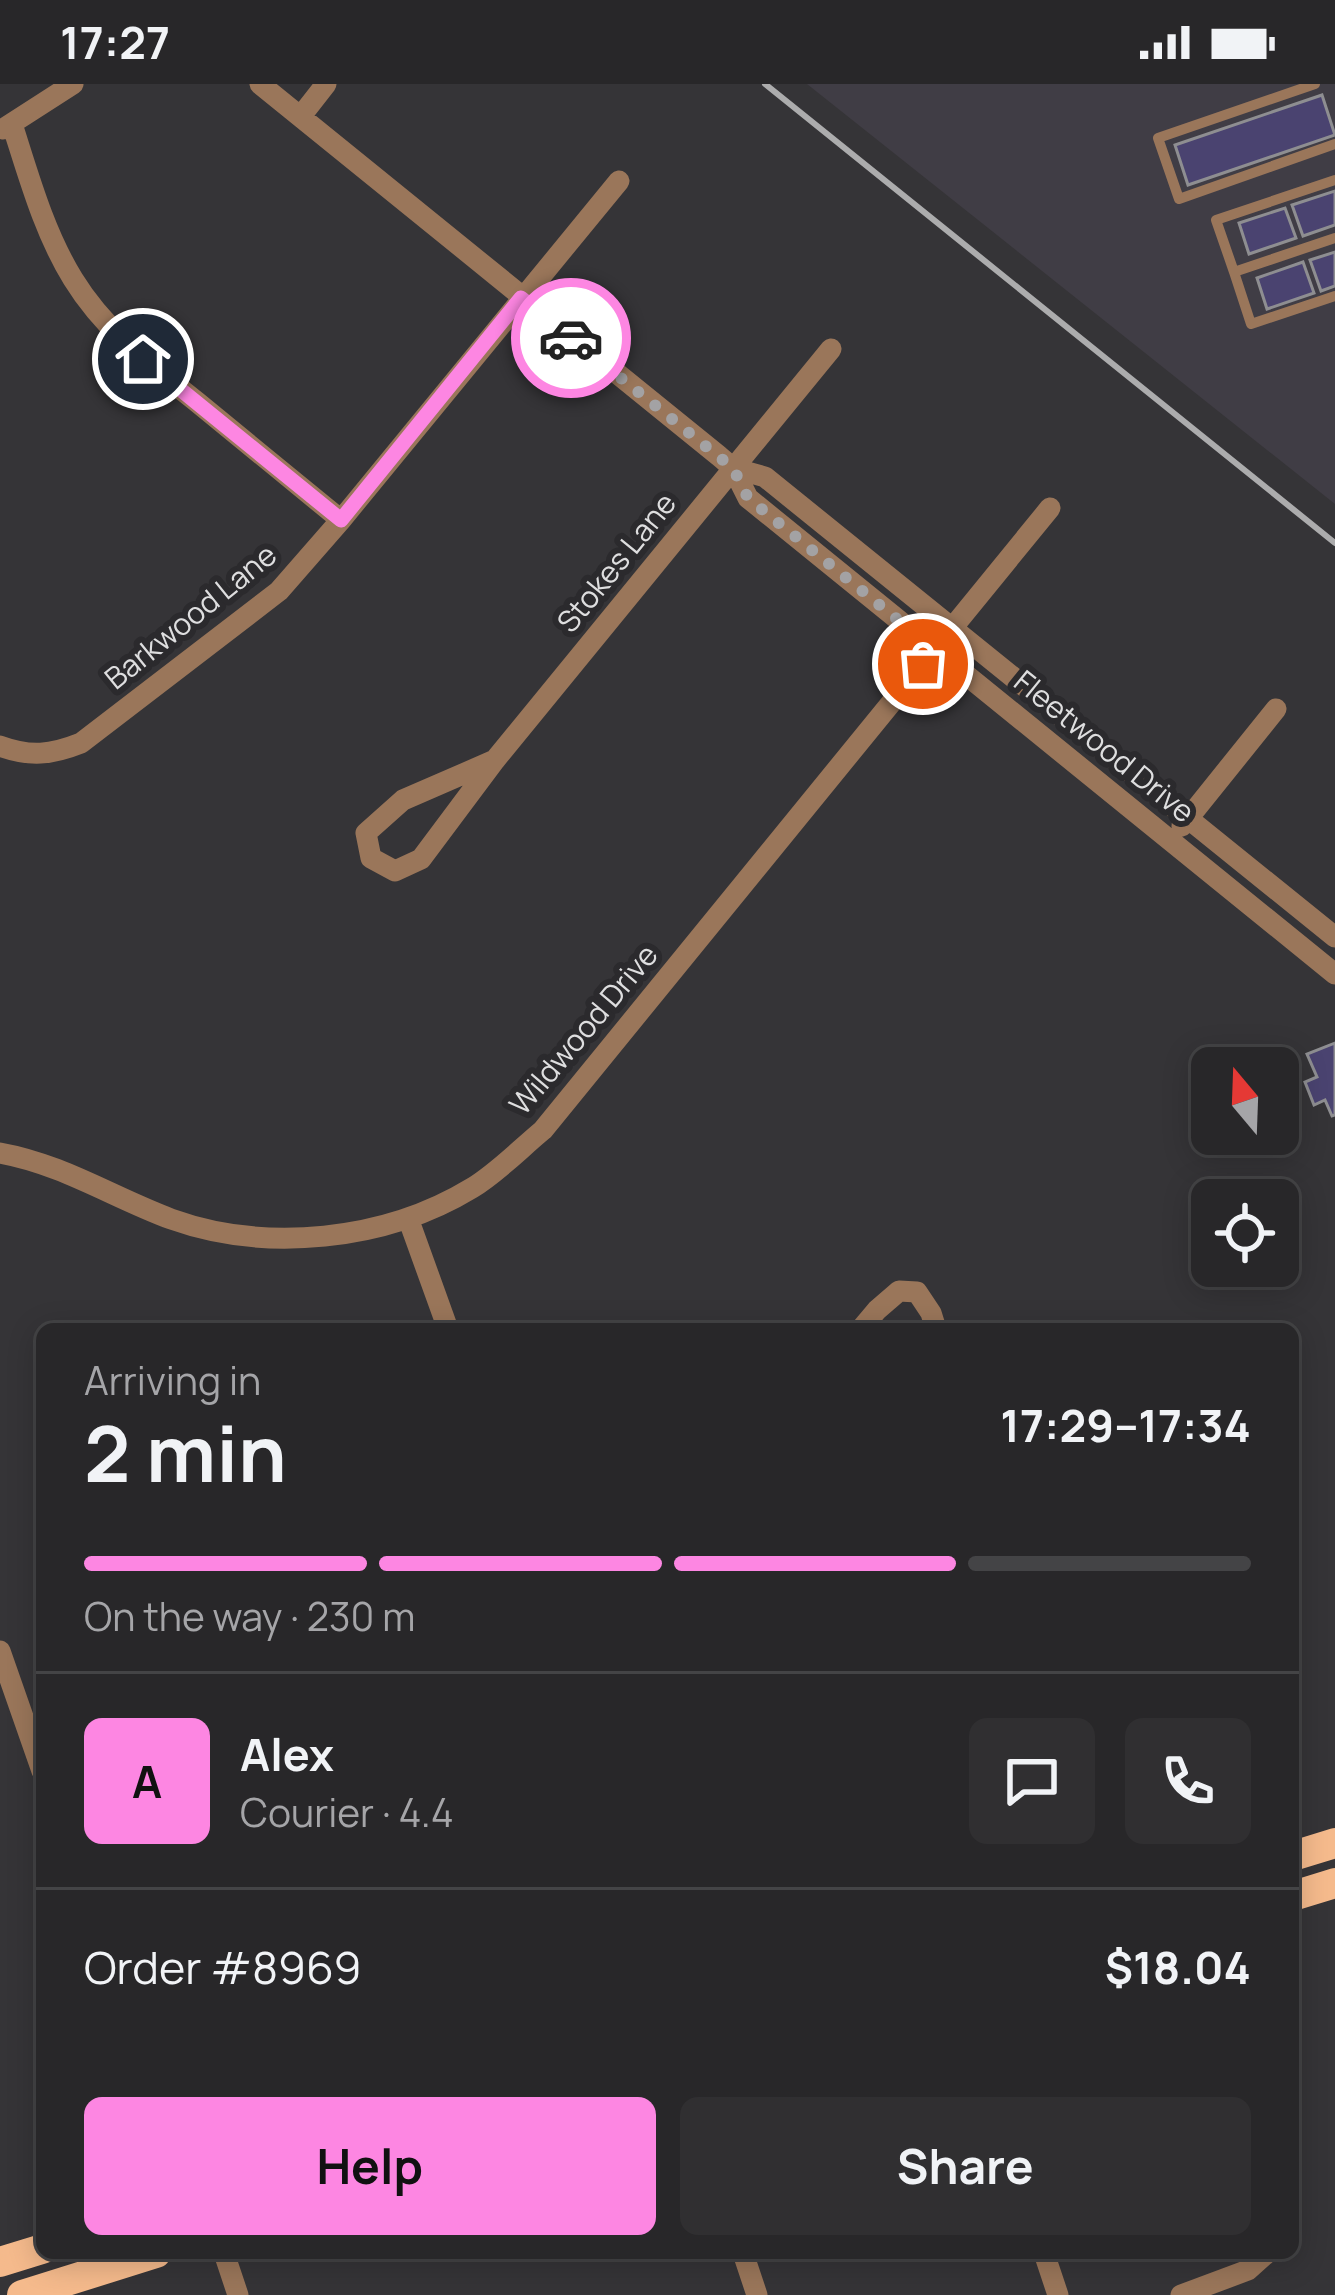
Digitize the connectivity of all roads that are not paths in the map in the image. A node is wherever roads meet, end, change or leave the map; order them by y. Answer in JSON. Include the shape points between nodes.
{"nodes":[{"id":1,"x":73,"y":84,"type":"edge"},
{"id":2,"x":260,"y":84,"type":"edge"},
{"id":3,"x":326,"y":84,"type":"edge"},
{"id":4,"x":1315,"y":84,"type":"edge"},
{"id":5,"x":301,"y":116,"type":"junction"},
{"id":6,"x":6,"y":128,"type":"edge"},
{"id":7,"x":1335,"y":144,"type":"edge"},
{"id":8,"x":1335,"y":180,"type":"edge"},
{"id":9,"x":619,"y":181,"type":"dead end"},
{"id":10,"x":1335,"y":238,"type":"edge"},
{"id":11,"x":1234,"y":272,"type":"junction"},
{"id":12,"x":1335,"y":296,"type":"edge"},
{"id":13,"x":521,"y":298,"type":"junction"},
{"id":14,"x":832,"y":349,"type":"dead end"},
{"id":15,"x":733,"y":468,"type":"junction"},
{"id":16,"x":1050,"y":508,"type":"dead end"},
{"id":17,"x":341,"y":520,"type":"junction"},
{"id":18,"x":953,"y":627,"type":"junction"},
{"id":19,"x":935,"y":650,"type":"junction"},
{"id":20,"x":1276,"y":710,"type":"dead end"},
{"id":21,"x":0,"y":746,"type":"edge"},
{"id":22,"x":495,"y":760,"type":"junction"},
{"id":23,"x":1188,"y":819,"type":"junction"},
{"id":24,"x":1171,"y":840,"type":"junction"},
{"id":25,"x":1335,"y":937,"type":"edge"},
{"id":26,"x":1335,"y":974,"type":"edge"},
{"id":27,"x":0,"y":1153,"type":"edge"},
{"id":28,"x":408,"y":1218,"type":"junction"},
{"id":29,"x":446,"y":1323,"type":"edge"},
{"id":30,"x":866,"y":1323,"type":"edge"},
{"id":31,"x":934,"y":1323,"type":"edge"},
{"id":32,"x":0,"y":1651,"type":"edge"},
{"id":33,"x":36,"y":1754,"type":"edge"},
{"id":34,"x":1335,"y":1843,"type":"edge"},
{"id":35,"x":1299,"y":1854,"type":"edge"},
{"id":36,"x":1335,"y":1883,"type":"edge"},
{"id":37,"x":1299,"y":1894,"type":"edge"},
{"id":38,"x":36,"y":2251,"type":"edge"},
{"id":39,"x":137,"y":2259,"type":"edge"},
{"id":40,"x":226,"y":2259,"type":"edge"},
{"id":41,"x":745,"y":2259,"type":"edge"},
{"id":42,"x":1045,"y":2259,"type":"edge"},
{"id":43,"x":1260,"y":2259,"type":"edge"},
{"id":44,"x":0,"y":2262,"type":"edge"},
{"id":45,"x":22,"y":2295,"type":"edge"},
{"id":46,"x":238,"y":2295,"type":"edge"},
{"id":47,"x":757,"y":2295,"type":"edge"},
{"id":48,"x":1058,"y":2295,"type":"edge"},
{"id":49,"x":1181,"y":2295,"type":"edge"}],
"edges":[{"from":1,"to":6,"type":"street"},
{"from":2,"to":5,"type":"street","name":"Fleetwood Drive"},
{"from":3,"to":5,"type":"street"},
{"from":4,"to":7,"type":"lane","via":[[1158,138],[1179,199]]},
{"from":5,"to":13,"type":"street","name":"Fleetwood Drive"},
{"from":6,"to":17,"type":"street","via":[[54,243],[93,309]]},
{"from":8,"to":11,"type":"lane","via":[[1216,220]]},
{"from":9,"to":13,"type":"street","name":"Barkwood Lane"},
{"from":10,"to":11,"type":"lane"},
{"from":11,"to":12,"type":"lane","via":[[1251,324]]},
{"from":13,"to":15,"type":"street","name":"Fleetwood Drive"},
{"from":13,"to":17,"type":"street","name":"Barkwood Lane"},
{"from":14,"to":15,"type":"street","name":"Stokes Lane"},
{"from":15,"to":18,"type":"street","name":"Fleetwood Drive","via":[[765,477]]},
{"from":15,"to":19,"type":"street","name":"Fleetwood Drive","via":[[748,498]]},
{"from":15,"to":22,"type":"street","name":"Stokes Lane"},
{"from":16,"to":18,"type":"street","name":"Wildwood Drive"},
{"from":17,"to":21,"type":"street","name":"Barkwood Lane","via":[[279,591],[81,743],[43,755]]},
{"from":18,"to":19,"type":"street","name":"Wildwood Drive"},
{"from":18,"to":23,"type":"street","name":"Fleetwood Drive"},
{"from":19,"to":24,"type":"street","name":"Fleetwood Drive"},
{"from":19,"to":28,"type":"street","name":"Wildwood Drive","via":[[542,1130],[473,1188]]},
{"from":20,"to":23,"type":"street"},
{"from":22,"to":22,"type":"street","name":"Stokes Lane","via":[[403,800],[366,833],[371,858],[395,871],[421,860]]},
{"from":23,"to":24,"type":"street"},
{"from":23,"to":25,"type":"street","name":"Fleetwood Drive"},
{"from":24,"to":26,"type":"street","name":"Fleetwood Drive"},
{"from":27,"to":28,"type":"street","name":"Wildwood Drive","via":[[65,1171],[172,1220],[251,1237],[317,1237]]},
{"from":28,"to":29,"type":"street"},
{"from":30,"to":31,"type":"street","via":[[899,1291],[917,1292]]},
{"from":32,"to":33,"type":"street"},
{"from":34,"to":35,"type":"main road"},
{"from":36,"to":37,"type":"main road"},
{"from":38,"to":44,"type":"main road"},
{"from":39,"to":45,"type":"main road"},
{"from":40,"to":46,"type":"street"},
{"from":41,"to":47,"type":"street"},
{"from":42,"to":48,"type":"street"},
{"from":43,"to":49,"type":"street"}]}
